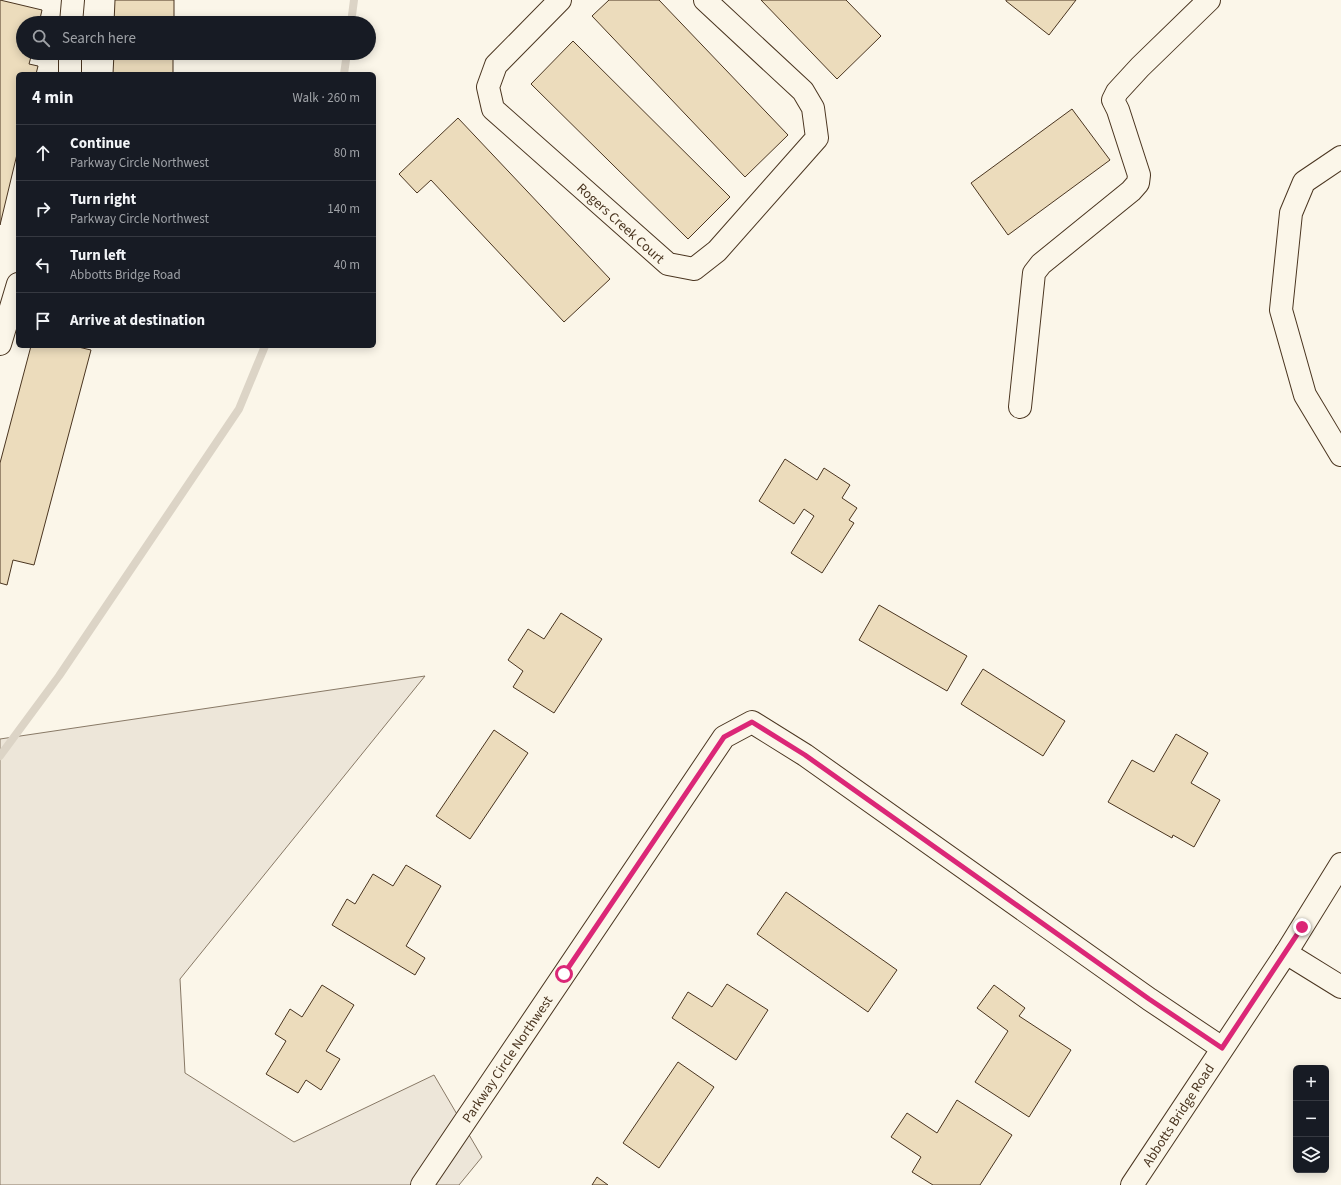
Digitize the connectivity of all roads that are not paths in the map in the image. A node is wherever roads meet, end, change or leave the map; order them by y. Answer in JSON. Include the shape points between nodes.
{"nodes":[{"id":1,"x":72,"y":0,"type":"edge"},
{"id":2,"x":560,"y":0,"type":"edge"},
{"id":3,"x":705,"y":0,"type":"edge"},
{"id":4,"x":1209,"y":0,"type":"edge"},
{"id":5,"x":71,"y":16,"type":"edge"},
{"id":6,"x":70,"y":60,"type":"edge"},
{"id":7,"x":70,"y":72,"type":"edge"},
{"id":8,"x":1341,"y":157,"type":"edge"},
{"id":9,"x":16,"y":291,"type":"edge"},
{"id":10,"x":0,"y":344,"type":"edge"},
{"id":11,"x":1020,"y":407,"type":"dead end"},
{"id":12,"x":1341,"y":455,"type":"edge"},
{"id":13,"x":1341,"y":864,"type":"edge"},
{"id":14,"x":1286,"y":953,"type":"junction"},
{"id":15,"x":1341,"y":987,"type":"edge"},
{"id":16,"x":1222,"y":1048,"type":"junction"},
{"id":17,"x":422,"y":1185,"type":"edge"},
{"id":18,"x":1132,"y":1185,"type":"edge"}],
"edges":[{"from":1,"to":5,"type":"street"},
{"from":2,"to":3,"type":"street","name":"Rogers Creek Court","via":[[496,65],[488,87],[494,108],[668,264],[694,269],[717,251],[817,138],[813,108],[803,91]]},
{"from":4,"to":11,"type":"street","via":[[1140,67],[1113,100],[1139,175],[1138,183],[1041,264],[1034,273]]},
{"from":6,"to":7,"type":"street"},
{"from":8,"to":12,"type":"street","via":[[1304,182],[1290,213],[1281,310],[1305,395]]},
{"from":9,"to":10,"type":"street"},
{"from":13,"to":14,"type":"street","name":"Abbotts Bridge Road"},
{"from":14,"to":15,"type":"street"},
{"from":14,"to":16,"type":"street","name":"Abbotts Bridge Road"},
{"from":16,"to":17,"type":"street","name":"Parkway Circle Northwest","via":[[805,755],[752,722],[724,737]]},
{"from":16,"to":18,"type":"street","name":"Abbotts Bridge Road"}]}
